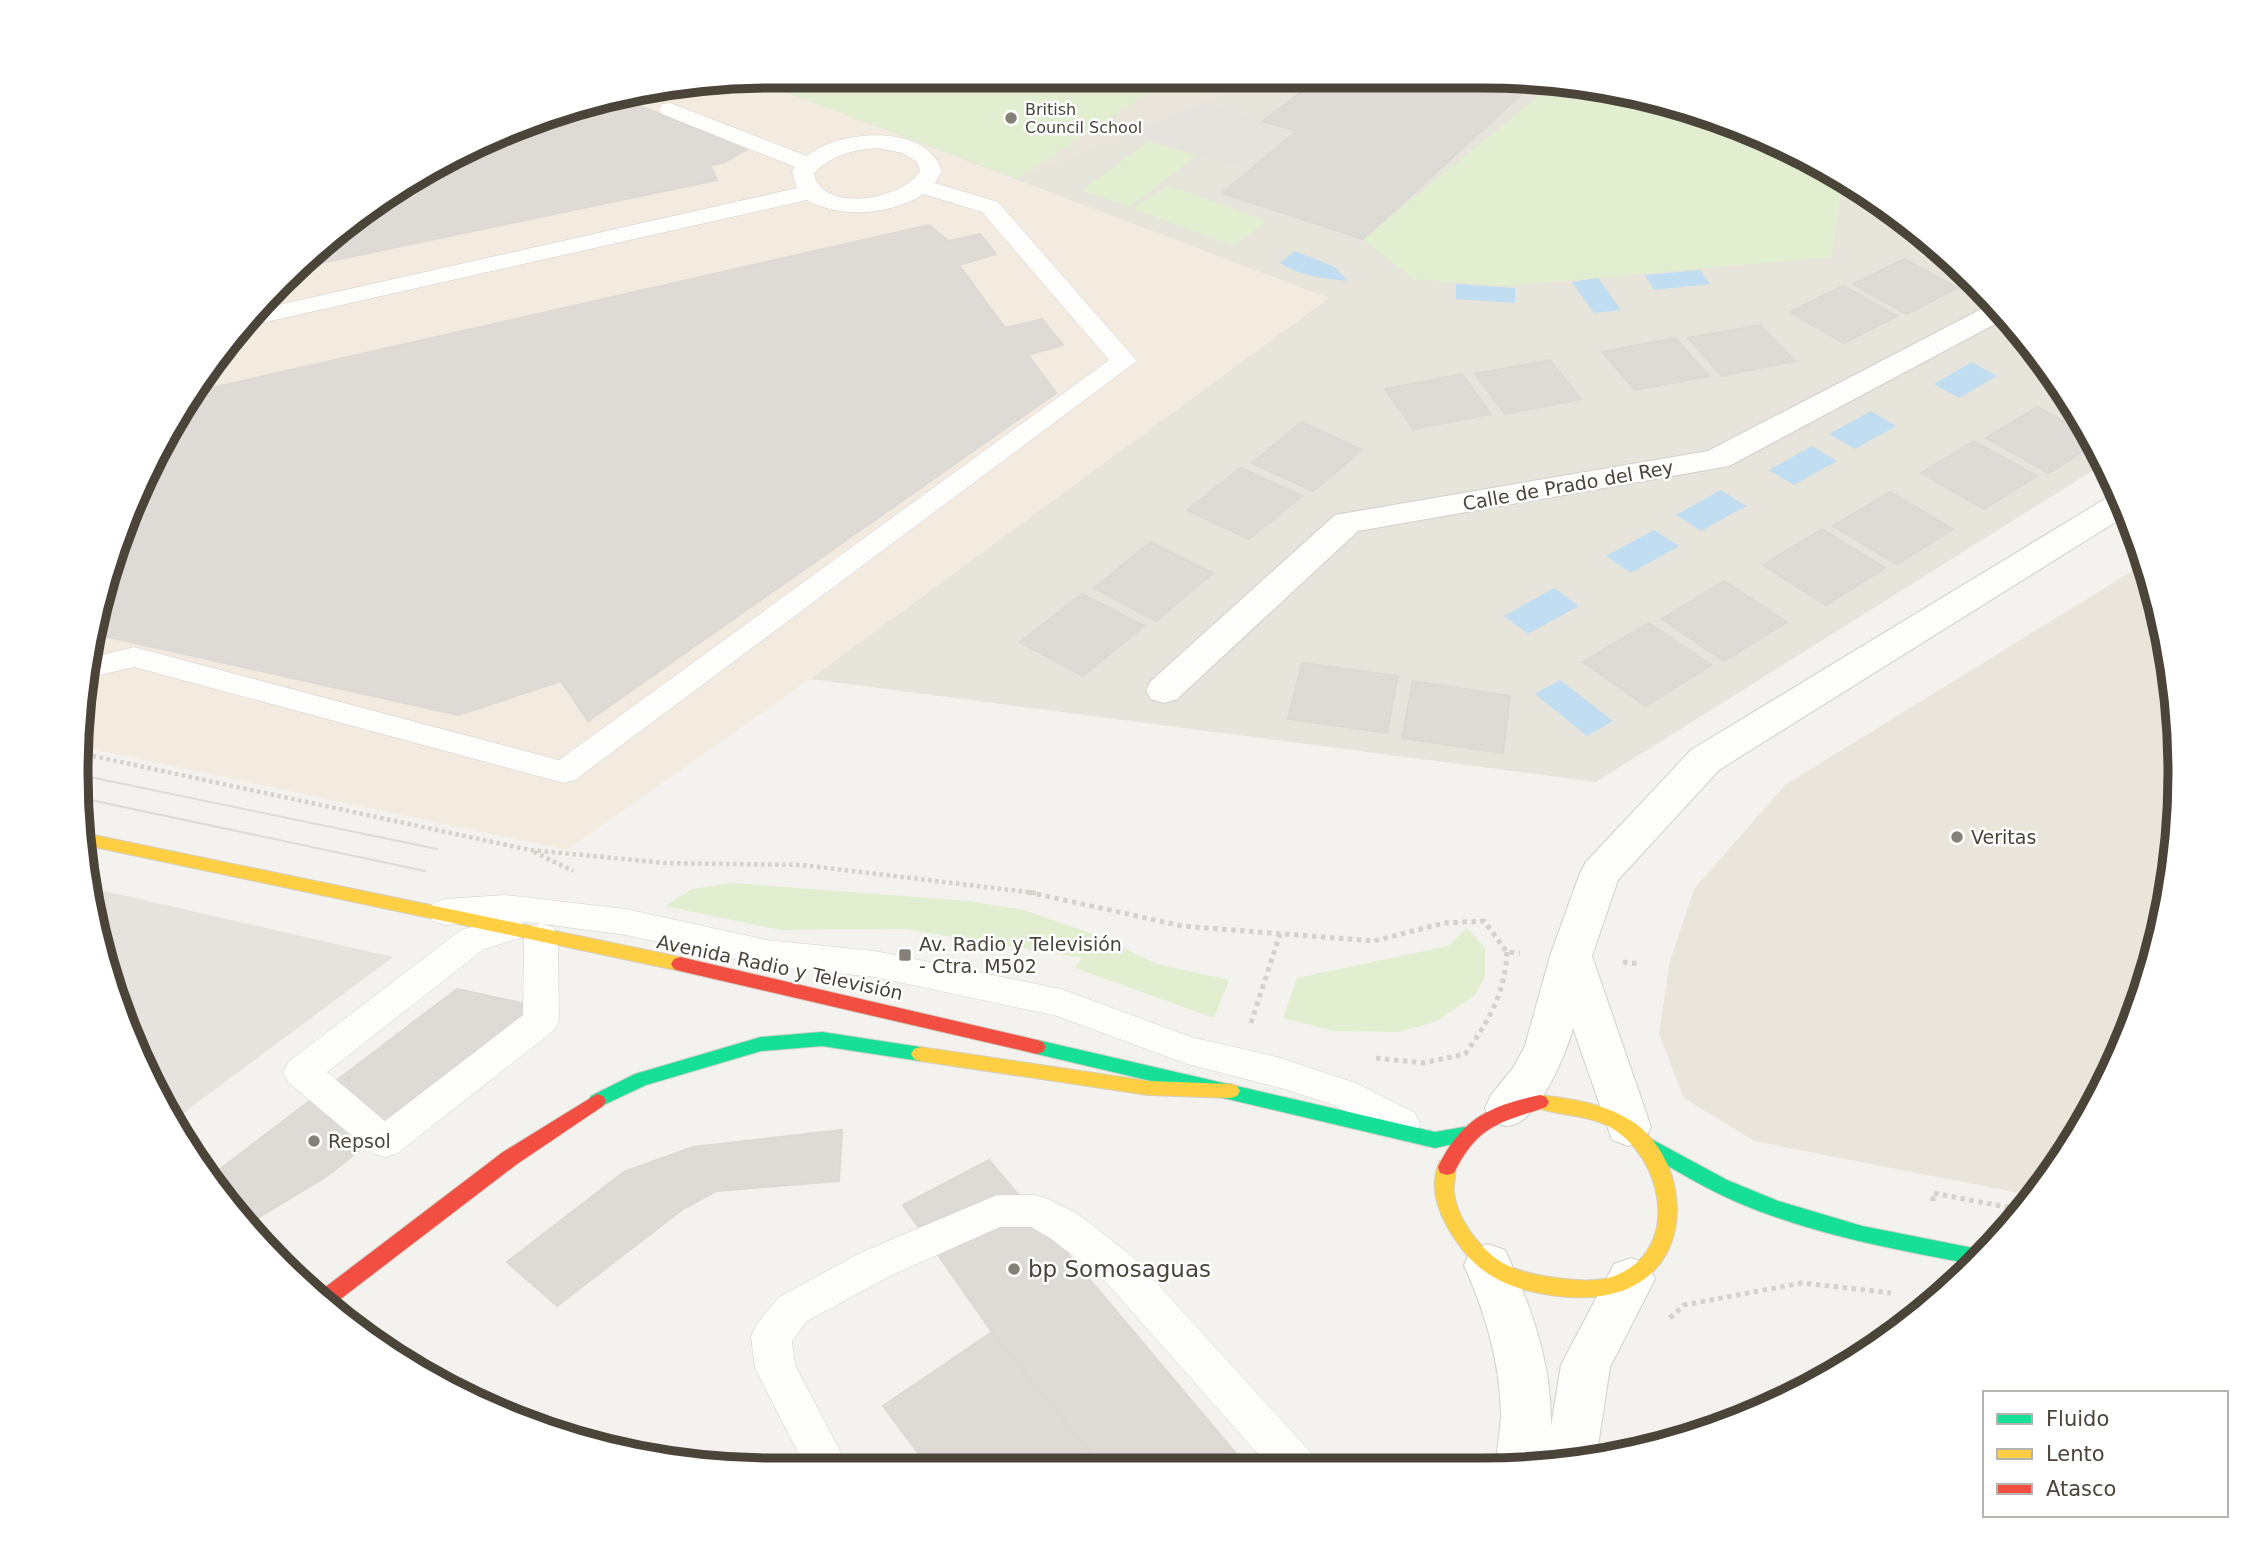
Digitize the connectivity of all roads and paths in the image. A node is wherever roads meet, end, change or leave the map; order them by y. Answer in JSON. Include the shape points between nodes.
{"nodes":[{"id":1,"x":670,"y":109,"type":"dead end"},
{"id":2,"x":809,"y":165,"type":"junction"},
{"id":3,"x":923,"y":187,"type":"junction"},
{"id":4,"x":811,"y":192,"type":"junction"},
{"id":5,"x":1992,"y":314,"type":"edge"},
{"id":6,"x":262,"y":316,"type":"edge"},
{"id":7,"x":2115,"y":508,"type":"edge"},
{"id":8,"x":96,"y":666,"type":"edge"},
{"id":9,"x":1164,"y":690,"type":"dead end"},
{"id":10,"x":88,"y":755,"type":"edge"},
{"id":11,"x":91,"y":841,"type":"edge"},
{"id":12,"x":433,"y":913,"type":"junction"},
{"id":13,"x":525,"y":932,"type":"junction"},
{"id":14,"x":1280,"y":934,"type":"junction"},
{"id":15,"x":1572,"y":956,"type":"junction"},
{"id":16,"x":1641,"y":964,"type":"dead end"},
{"id":17,"x":1247,"y":1035,"type":"dead end"},
{"id":18,"x":1231,"y":1091,"type":"junction"},
{"id":19,"x":1507,"y":1108,"type":"junction"},
{"id":20,"x":1639,"y":1137,"type":"junction"},
{"id":21,"x":1450,"y":1138,"type":"junction"},
{"id":22,"x":1970,"y":1255,"type":"edge"},
{"id":23,"x":1488,"y":1265,"type":"junction"},
{"id":24,"x":1631,"y":1279,"type":"junction"},
{"id":25,"x":1897,"y":1293,"type":"dead end"},
{"id":26,"x":330,"y":1295,"type":"edge"},
{"id":27,"x":1661,"y":1327,"type":"dead end"},
{"id":28,"x":1571,"y":1452,"type":"edge"},
{"id":29,"x":1523,"y":1456,"type":"edge"},
{"id":30,"x":823,"y":1458,"type":"edge"},
{"id":31,"x":1288,"y":1458,"type":"edge"}],
"edges":[{"from":1,"to":2,"type":"lane"},
{"from":2,"to":3,"type":"lane","via":[[838,146],[877,141],[895,144],[912,149],[931,165],[931,177]]},
{"from":2,"to":4,"type":"lane","via":[[803,182]]},
{"from":3,"to":4,"type":"lane","via":[[909,197],[867,206],[844,205]]},
{"from":3,"to":8,"type":"lane","via":[[990,207],[1124,361],[564,772],[134,657]]},
{"from":4,"to":6,"type":"lane"},
{"from":5,"to":9,"type":"street","name":"Calle de Prado del Rey","via":[[1717,459],[1347,522]]},
{"from":7,"to":15,"type":"street","via":[[1705,760],[1600,873]]},
{"from":10,"to":14,"type":"path","via":[[530,850],[665,863],[802,865],[1004,888],[1182,926]]},
{"from":11,"to":12,"type":"main road","name":"Avenida Radio y Televisión"},
{"from":12,"to":13,"type":"main road","name":"Avenida Radio y Televisión"},
{"from":12,"to":21,"type":"lane","via":[[505,908],[571,914],[767,953],[875,964],[1061,1003],[1187,1050],[1343,1093]]},
{"from":13,"to":13,"type":"lane","via":[[473,939],[301,1072],[385,1142],[541,1021]]},
{"from":13,"to":18,"type":"main road","name":"Avenida Radio y Televisión"},
{"from":14,"to":15,"type":"path","via":[[1374,941],[1444,923],[1484,921],[1507,952]]},
{"from":14,"to":17,"type":"path"},
{"from":15,"to":16,"type":"path"},
{"from":15,"to":19,"type":"street","via":[[1547,1046],[1529,1081]]},
{"from":15,"to":20,"type":"street"},
{"from":18,"to":21,"type":"main road","name":"Avenida Radio y Televisión"},
{"from":18,"to":26,"type":"main road","via":[[1148,1087],[822,1039],[761,1044],[641,1079],[583,1108]]},
{"from":19,"to":20,"type":"main road","via":[[1540,1102],[1569,1104],[1598,1112]]},
{"from":19,"to":21,"type":"main road"},
{"from":20,"to":22,"type":"main road","via":[[1717,1184],[1773,1206],[1822,1222]]},
{"from":20,"to":24,"type":"main road","via":[[1665,1178],[1670,1216],[1657,1255]]},
{"from":21,"to":23,"type":"main road","via":[[1443,1196],[1459,1228]]},
{"from":23,"to":24,"type":"main road","via":[[1552,1287],[1589,1290]]},
{"from":23,"to":29,"type":"street","via":[[1517,1340],[1527,1398]]},
{"from":24,"to":28,"type":"street","via":[[1586,1365]]},
{"from":25,"to":27,"type":"path","via":[[1802,1283],[1684,1305]]},
{"from":30,"to":31,"type":"lane","via":[[775,1368],[771,1337],[793,1309],[876,1265],[998,1211],[1035,1211],[1064,1226],[1119,1269]]}]}
